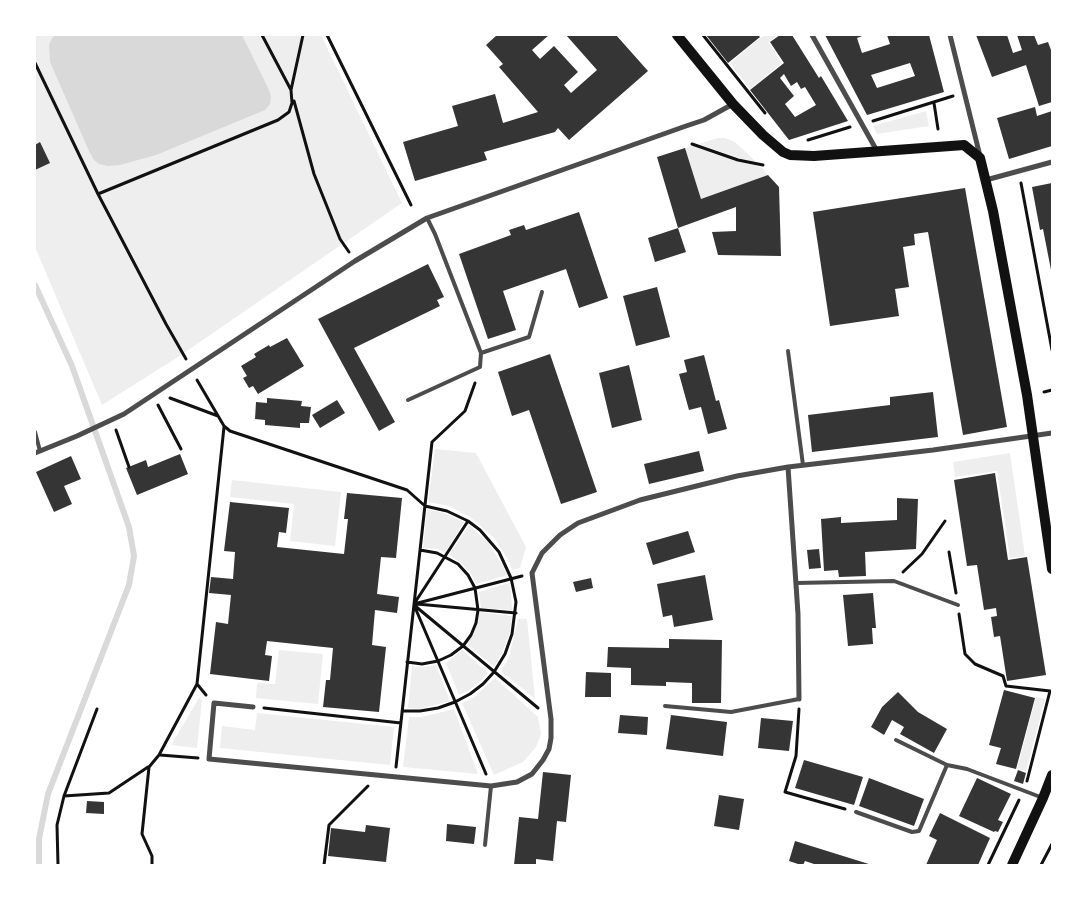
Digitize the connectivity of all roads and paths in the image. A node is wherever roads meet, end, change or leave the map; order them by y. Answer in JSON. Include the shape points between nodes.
{"nodes":[{"id":1,"x":262,"y":35,"type":"edge"},
{"id":2,"x":303,"y":35,"type":"edge"},
{"id":3,"x":327,"y":35,"type":"edge"},
{"id":4,"x":678,"y":35,"type":"edge"},
{"id":5,"x":703,"y":35,"type":"edge"},
{"id":6,"x":812,"y":35,"type":"edge"},
{"id":7,"x":950,"y":35,"type":"edge"},
{"id":8,"x":36,"y":65,"type":"edge"},
{"id":9,"x":291,"y":90,"type":"junction"},
{"id":10,"x":293,"y":98,"type":"junction"},
{"id":11,"x":934,"y":102,"type":"dead end"},
{"id":12,"x":733,"y":104,"type":"junction"},
{"id":13,"x":769,"y":118,"type":"dead end"},
{"id":14,"x":938,"y":129,"type":"dead end"},
{"id":15,"x":692,"y":144,"type":"dead end"},
{"id":16,"x":877,"y":151,"type":"junction"},
{"id":17,"x":980,"y":158,"type":"junction"},
{"id":18,"x":1052,"y":162,"type":"edge"},
{"id":19,"x":762,"y":166,"type":"dead end"},
{"id":20,"x":986,"y":180,"type":"junction"},
{"id":21,"x":1021,"y":182,"type":"dead end"},
{"id":22,"x":98,"y":194,"type":"junction"},
{"id":23,"x":411,"y":205,"type":"dead end"},
{"id":24,"x":427,"y":218,"type":"junction"},
{"id":25,"x":355,"y":261,"type":"junction"},
{"id":26,"x":542,"y":292,"type":"dead end"},
{"id":27,"x":1052,"y":350,"type":"edge"},
{"id":28,"x":788,"y":351,"type":"dead end"},
{"id":29,"x":481,"y":353,"type":"junction"},
{"id":30,"x":480,"y":367,"type":"junction"},
{"id":31,"x":192,"y":369,"type":"junction"},
{"id":32,"x":1052,"y":390,"type":"edge"},
{"id":33,"x":1044,"y":392,"type":"dead end"},
{"id":34,"x":170,"y":398,"type":"dead end"},
{"id":35,"x":408,"y":400,"type":"dead end"},
{"id":36,"x":158,"y":405,"type":"dead end"},
{"id":37,"x":219,"y":416,"type":"junction"},
{"id":38,"x":224,"y":426,"type":"junction"},
{"id":39,"x":116,"y":429,"type":"dead end"},
{"id":40,"x":35,"y":432,"type":"edge"},
{"id":41,"x":1052,"y":433,"type":"edge"},
{"id":42,"x":1033,"y":436,"type":"junction"},
{"id":43,"x":181,"y":449,"type":"dead end"},
{"id":44,"x":38,"y":452,"type":"edge"},
{"id":45,"x":803,"y":465,"type":"junction"},
{"id":46,"x":129,"y":467,"type":"dead end"},
{"id":47,"x":788,"y":467,"type":"junction"},
{"id":48,"x":425,"y":506,"type":"junction"},
{"id":49,"x":468,"y":521,"type":"junction"},
{"id":50,"x":944,"y":521,"type":"dead end"},
{"id":51,"x":420,"y":550,"type":"junction"},
{"id":52,"x":949,"y":552,"type":"dead end"},
{"id":53,"x":445,"y":556,"type":"junction"},
{"id":54,"x":1052,"y":569,"type":"edge"},
{"id":55,"x":528,"y":574,"type":"dead end"},
{"id":56,"x":511,"y":578,"type":"junction"},
{"id":57,"x":894,"y":580,"type":"junction"},
{"id":58,"x":796,"y":583,"type":"junction"},
{"id":59,"x":475,"y":588,"type":"junction"},
{"id":60,"x":414,"y":604,"type":"junction"},
{"id":61,"x":958,"y":606,"type":"junction"},
{"id":62,"x":478,"y":610,"type":"junction"},
{"id":63,"x":516,"y":613,"type":"junction"},
{"id":64,"x":463,"y":646,"type":"junction"},
{"id":65,"x":407,"y":662,"type":"junction"},
{"id":66,"x":438,"y":662,"type":"junction"},
{"id":67,"x":494,"y":672,"type":"junction"},
{"id":68,"x":1050,"y":691,"type":"dead end"},
{"id":69,"x":799,"y":699,"type":"junction"},
{"id":70,"x":455,"y":702,"type":"junction"},
{"id":71,"x":665,"y":706,"type":"dead end"},
{"id":72,"x":253,"y":707,"type":"joint"},
{"id":73,"x":97,"y":709,"type":"dead end"},
{"id":74,"x":402,"y":711,"type":"junction"},
{"id":75,"x":551,"y":719,"type":"junction"},
{"id":76,"x":400,"y":722,"type":"junction"},
{"id":77,"x":896,"y":740,"type":"dead end"},
{"id":78,"x":160,"y":754,"type":"junction"},
{"id":79,"x":209,"y":759,"type":"junction"},
{"id":80,"x":947,"y":765,"type":"junction"},
{"id":81,"x":149,"y":767,"type":"junction"},
{"id":82,"x":1052,"y":775,"type":"edge"},
{"id":83,"x":379,"y":776,"type":"junction"},
{"id":84,"x":395,"y":777,"type":"junction"},
{"id":85,"x":491,"y":786,"type":"junction"},
{"id":86,"x":64,"y":796,"type":"junction"},
{"id":87,"x":1043,"y":798,"type":"junction"},
{"id":88,"x":856,"y":812,"type":"joint"},
{"id":89,"x":1052,"y":844,"type":"edge"},
{"id":90,"x":485,"y":845,"type":"dead end"},
{"id":91,"x":58,"y":865,"type":"edge"},
{"id":92,"x":152,"y":865,"type":"edge"},
{"id":93,"x":324,"y":865,"type":"edge"},
{"id":94,"x":1012,"y":865,"type":"edge"},
{"id":95,"x":1041,"y":865,"type":"edge"}],
"edges":[{"from":1,"to":9,"type":"path"},
{"from":2,"to":9,"type":"path"},
{"from":3,"to":23,"type":"path"},
{"from":4,"to":12,"type":"main road"},
{"from":5,"to":13,"type":"path"},
{"from":6,"to":16,"type":"street"},
{"from":7,"to":17,"type":"street"},
{"from":8,"to":22,"type":"path"},
{"from":9,"to":10,"type":"path"},
{"from":10,"to":22,"type":"path","via":[[289,112],[278,120]]},
{"from":10,"to":25,"type":"path","via":[[314,174],[340,239]]},
{"from":11,"to":14,"type":"path"},
{"from":12,"to":16,"type":"main road","via":[[763,135],[790,155]]},
{"from":12,"to":24,"type":"street","via":[[704,120]]},
{"from":15,"to":19,"type":"path"},
{"from":16,"to":17,"type":"main road","via":[[964,145]]},
{"from":17,"to":20,"type":"main road"},
{"from":18,"to":20,"type":"street"},
{"from":20,"to":42,"type":"main road"},
{"from":21,"to":27,"type":"path"},
{"from":22,"to":31,"type":"path"},
{"from":24,"to":25,"type":"street"},
{"from":24,"to":29,"type":"lane"},
{"from":25,"to":31,"type":"street"},
{"from":26,"to":29,"type":"lane","via":[[529,337]]},
{"from":28,"to":45,"type":"lane"},
{"from":29,"to":30,"type":"lane"},
{"from":30,"to":35,"type":"lane"},
{"from":30,"to":48,"type":"path","via":[[466,411],[432,442]]},
{"from":31,"to":37,"type":"path"},
{"from":31,"to":44,"type":"street","via":[[110,421]]},
{"from":32,"to":33,"type":"path"},
{"from":34,"to":37,"type":"path"},
{"from":36,"to":43,"type":"path"},
{"from":37,"to":38,"type":"path"},
{"from":38,"to":48,"type":"path","via":[[230,431],[407,490]]},
{"from":38,"to":78,"type":"path","via":[[197,684]]},
{"from":39,"to":46,"type":"path"},
{"from":40,"to":44,"type":"lane"},
{"from":41,"to":42,"type":"street"},
{"from":42,"to":45,"type":"street"},
{"from":42,"to":54,"type":"main road"},
{"from":45,"to":47,"type":"street"},
{"from":47,"to":58,"type":"street"},
{"from":47,"to":75,"type":"street","via":[[640,500],[578,523],[542,553],[532,573]]},
{"from":48,"to":49,"type":"path","via":[[447,511]]},
{"from":48,"to":51,"type":"path"},
{"from":49,"to":53,"type":"path"},
{"from":49,"to":56,"type":"path","via":[[499,552]]},
{"from":50,"to":57,"type":"path","via":[[922,554]]},
{"from":51,"to":53,"type":"path"},
{"from":51,"to":60,"type":"path"},
{"from":52,"to":61,"type":"path"},
{"from":53,"to":59,"type":"path","via":[[458,564]]},
{"from":53,"to":60,"type":"path"},
{"from":55,"to":56,"type":"path"},
{"from":56,"to":59,"type":"path"},
{"from":56,"to":63,"type":"path"},
{"from":57,"to":58,"type":"lane"},
{"from":57,"to":61,"type":"lane"},
{"from":58,"to":69,"type":"street"},
{"from":59,"to":60,"type":"path"},
{"from":59,"to":62,"type":"path"},
{"from":60,"to":62,"type":"path"},
{"from":60,"to":64,"type":"path"},
{"from":60,"to":65,"type":"path"},
{"from":60,"to":66,"type":"path"},
{"from":61,"to":68,"type":"path","via":[[966,654],[975,664],[1003,676],[1006,686]]},
{"from":62,"to":63,"type":"path"},
{"from":62,"to":64,"type":"path","via":[[476,623]]},
{"from":63,"to":67,"type":"path","via":[[505,654]]},
{"from":64,"to":66,"type":"path"},
{"from":64,"to":67,"type":"path"},
{"from":65,"to":66,"type":"path"},
{"from":65,"to":74,"type":"path"},
{"from":66,"to":70,"type":"path"},
{"from":67,"to":70,"type":"path","via":[[483,684]]},
{"from":67,"to":75,"type":"path"},
{"from":69,"to":71,"type":"lane","via":[[732,712]]},
{"from":69,"to":88,"type":"path","via":[[796,756],[785,792]]},
{"from":70,"to":74,"type":"path","via":[[420,712]]},
{"from":70,"to":85,"type":"path"},
{"from":72,"to":76,"type":"path"},
{"from":72,"to":79,"type":"street","via":[[214,703]]},
{"from":73,"to":86,"type":"path"},
{"from":74,"to":76,"type":"path"},
{"from":75,"to":85,"type":"street","via":[[549,749],[532,774],[517,782]]},
{"from":76,"to":84,"type":"path"},
{"from":77,"to":80,"type":"lane"},
{"from":78,"to":79,"type":"path"},
{"from":78,"to":81,"type":"path"},
{"from":79,"to":83,"type":"street"},
{"from":80,"to":87,"type":"lane","via":[[967,769]]},
{"from":80,"to":88,"type":"lane","via":[[919,831],[912,832]]},
{"from":81,"to":86,"type":"path","via":[[109,793]]},
{"from":81,"to":92,"type":"path","via":[[142,834],[152,856]]},
{"from":82,"to":87,"type":"main road"},
{"from":83,"to":84,"type":"street"},
{"from":83,"to":93,"type":"path","via":[[329,825]]},
{"from":84,"to":85,"type":"street"},
{"from":85,"to":90,"type":"lane"},
{"from":86,"to":91,"type":"path","via":[[57,826]]},
{"from":87,"to":94,"type":"main road"},
{"from":89,"to":95,"type":"path"}]}
